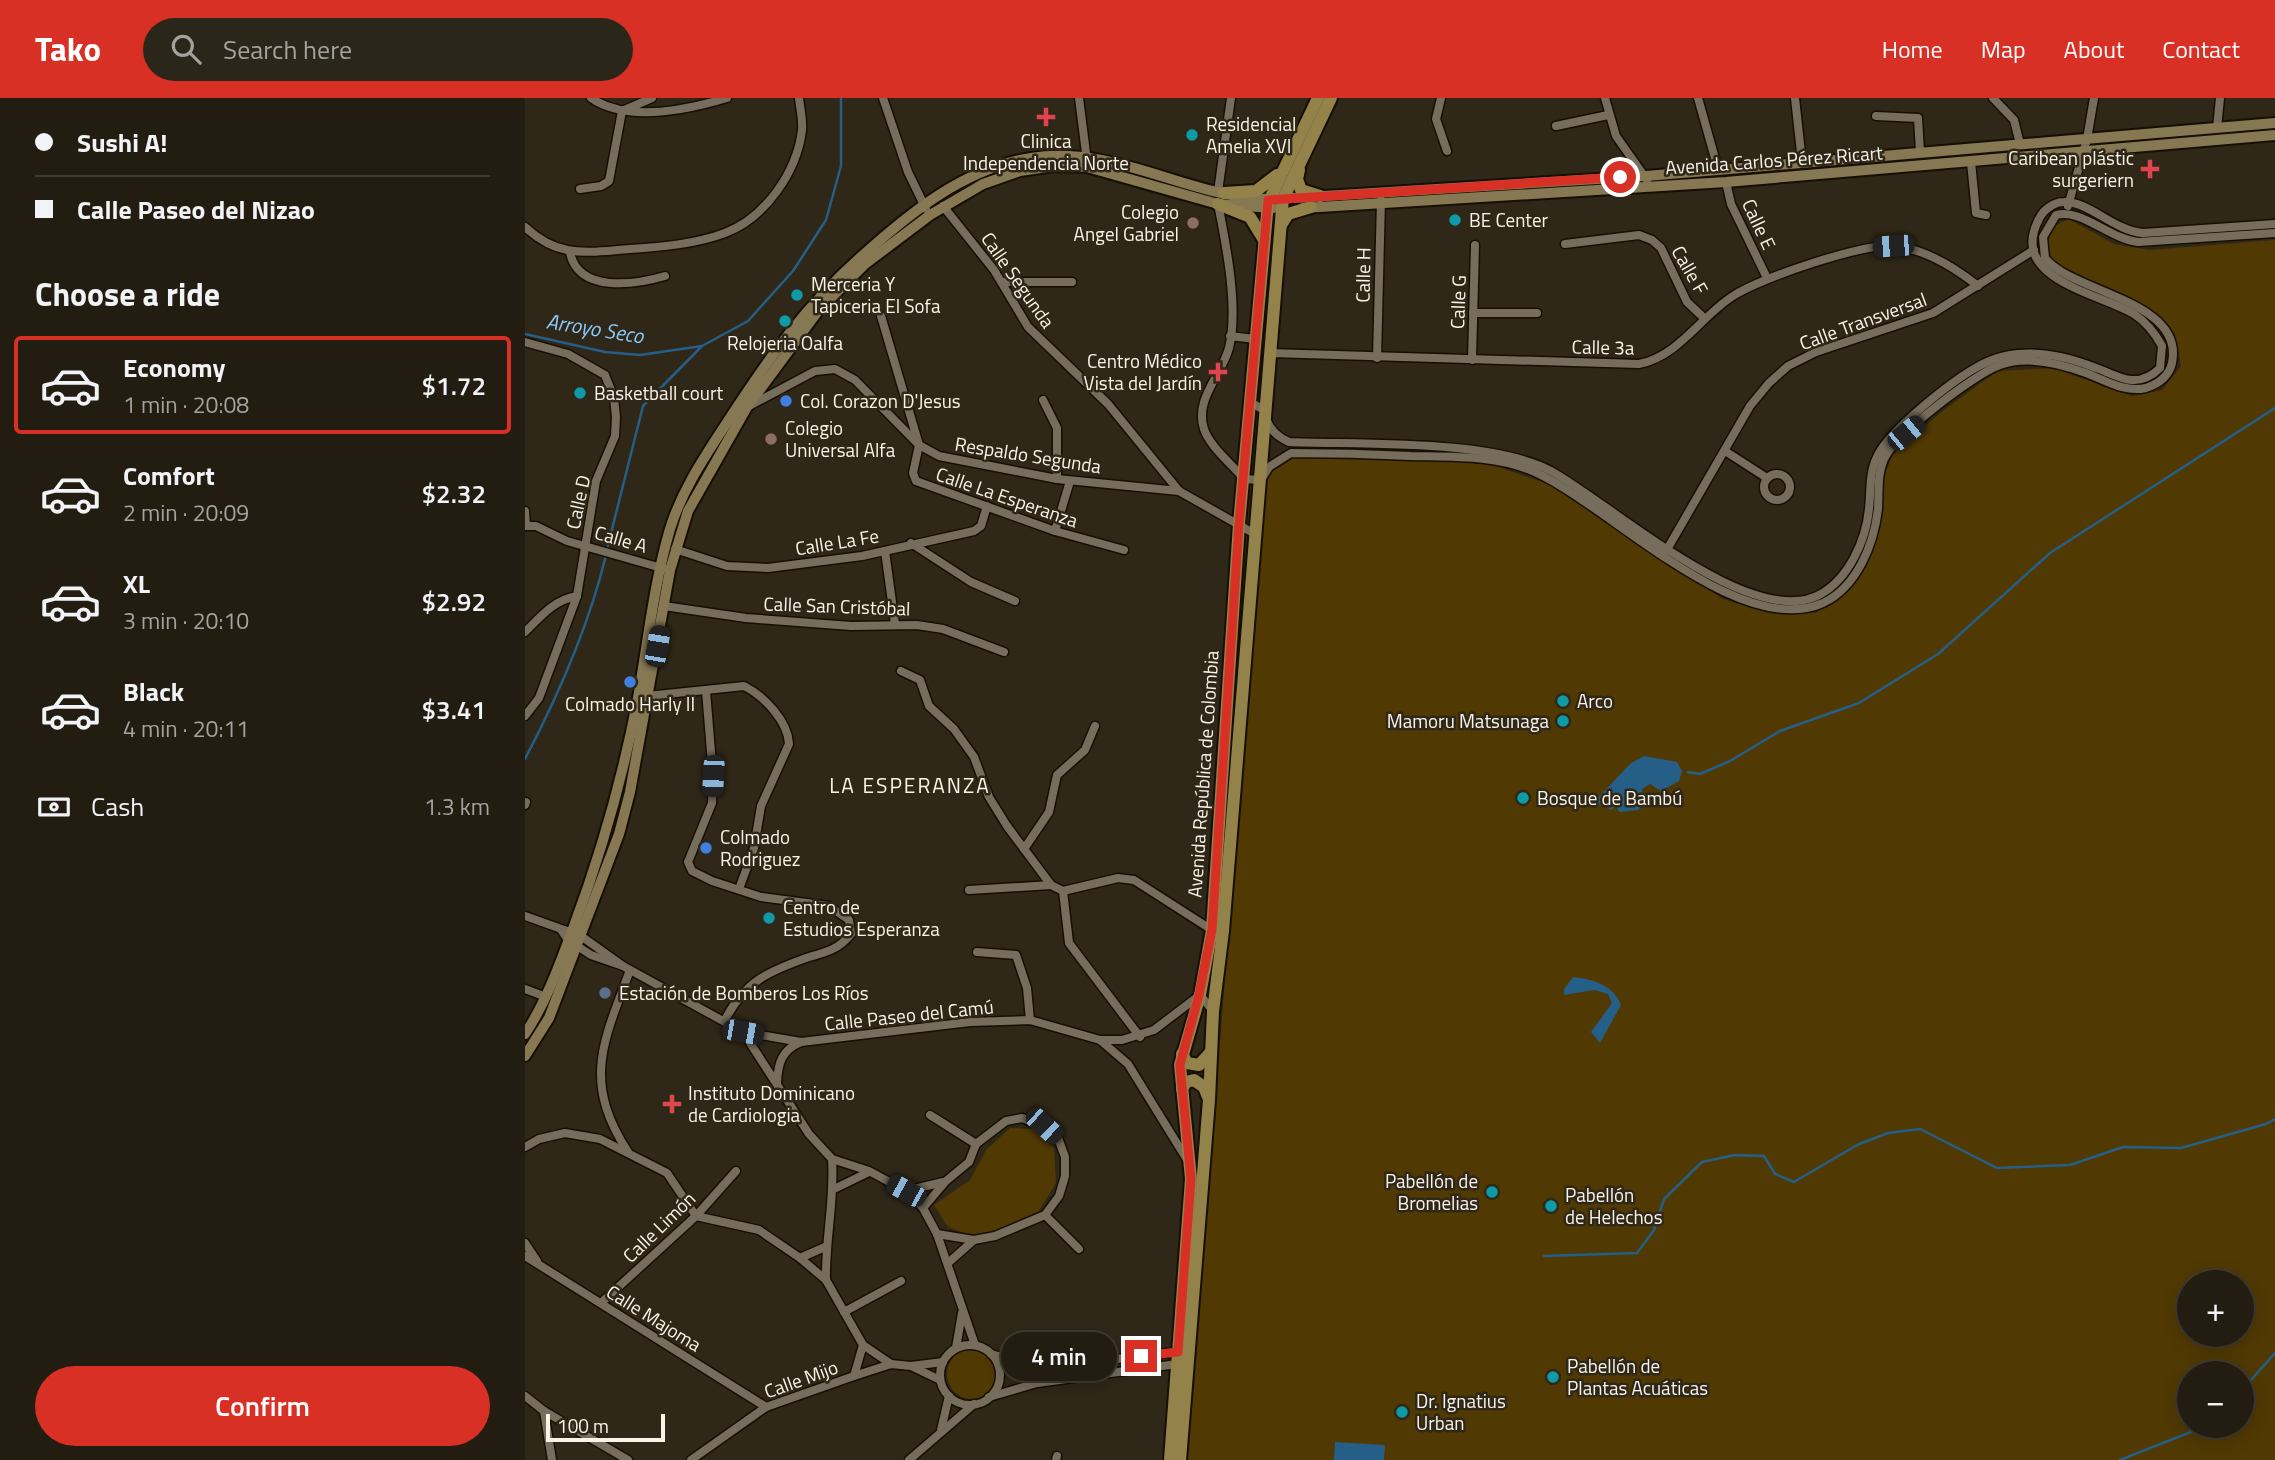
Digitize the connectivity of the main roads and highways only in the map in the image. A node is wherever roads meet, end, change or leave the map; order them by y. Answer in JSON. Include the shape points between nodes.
{"nodes":[{"id":1,"x":1318,"y":98,"type":"edge"},
{"id":2,"x":1331,"y":98,"type":"edge"},
{"id":3,"x":2275,"y":123,"type":"edge"},
{"id":4,"x":2275,"y":135,"type":"edge"},
{"id":5,"x":1087,"y":162,"type":"junction"},
{"id":6,"x":1293,"y":164,"type":"junction"},
{"id":7,"x":1647,"y":181,"type":"junction"},
{"id":8,"x":1220,"y":196,"type":"junction"},
{"id":9,"x":1320,"y":196,"type":"junction"},
{"id":10,"x":1380,"y":197,"type":"junction"},
{"id":11,"x":1275,"y":204,"type":"junction"},
{"id":12,"x":1311,"y":207,"type":"junction"},
{"id":13,"x":927,"y":210,"type":"junction"},
{"id":14,"x":1280,"y":229,"type":"junction"},
{"id":15,"x":1264,"y":241,"type":"junction"},
{"id":16,"x":666,"y":569,"type":"junction"},
{"id":17,"x":572,"y":937,"type":"junction"},
{"id":18,"x":525,"y":1034,"type":"edge"},
{"id":19,"x":1210,"y":1053,"type":"junction"},
{"id":20,"x":1182,"y":1055,"type":"junction"},
{"id":21,"x":525,"y":1056,"type":"edge"},
{"id":22,"x":1182,"y":1089,"type":"junction"},
{"id":23,"x":1209,"y":1100,"type":"junction"},
{"id":24,"x":1170,"y":1460,"type":"edge"},
{"id":25,"x":1180,"y":1460,"type":"edge"}],
"edges":[{"from":1,"to":6,"type":"main road","name":"Avenida República de Colombia"},
{"from":2,"to":6,"type":"main road","name":"Avenida República de Colombia"},
{"from":3,"to":7,"type":"main road","name":"Avenida Carlos Pérez Ricart","via":[[1718,169]]},
{"from":4,"to":7,"type":"main road","name":"Avenida Carlos Pérez Ricart","via":[[1725,182]]},
{"from":5,"to":8,"type":"main road"},
{"from":5,"to":13,"type":"main road","via":[[1012,173]]},
{"from":5,"to":13,"type":"main road","via":[[1031,158],[996,166],[959,182]]},
{"from":6,"to":8,"type":"main road","via":[[1256,191]]},
{"from":6,"to":9,"type":"main road","via":[[1298,184],[1306,193]]},
{"from":6,"to":11,"type":"main road","name":"Avenida República de Colombia"},
{"from":7,"to":10,"type":"main road","name":"Avenida Carlos Pérez Ricart"},
{"from":8,"to":11,"type":"main road"},
{"from":8,"to":15,"type":"main road","via":[[1251,217]]},
{"from":9,"to":10,"type":"main road","name":"Avenida Carlos Pérez Ricart"},
{"from":9,"to":11,"type":"main road","name":"Avenida Carlos Pérez Ricart"},
{"from":10,"to":12,"type":"main road","name":"Avenida Carlos Pérez Ricart"},
{"from":11,"to":12,"type":"main road","name":"Avenida Carlos Pérez Ricart"},
{"from":11,"to":14,"type":"main road","name":"Avenida República de Colombia"},
{"from":11,"to":15,"type":"main road","name":"Avenida República de Colombia"},
{"from":12,"to":14,"type":"main road","via":[[1288,214]]},
{"from":13,"to":16,"type":"main road","via":[[818,311],[747,407],[696,493]]},
{"from":13,"to":16,"type":"main road","via":[[833,282],[781,341],[688,485],[671,526]]},
{"from":14,"to":19,"type":"main road","name":"Avenida República de Colombia"},
{"from":15,"to":20,"type":"main road","name":"Avenida República de Colombia","via":[[1239,524],[1212,930]]},
{"from":16,"to":17,"type":"main road","via":[[615,807]]},
{"from":16,"to":17,"type":"main road","via":[[664,606],[625,812]]},
{"from":17,"to":18,"type":"main road"},
{"from":17,"to":21,"type":"main road","via":[[549,1018]]},
{"from":19,"to":20,"type":"main road","via":[[1199,1065],[1187,1063]]},
{"from":19,"to":23,"type":"main road","name":"Avenida República de Colombia"},
{"from":20,"to":22,"type":"main road","name":"Avenida República de Colombia"},
{"from":22,"to":23,"type":"main road","via":[[1189,1080],[1199,1082]]},
{"from":22,"to":24,"type":"main road","name":"Avenida República de Colombia","via":[[1190,1215]]},
{"from":23,"to":25,"type":"main road","name":"Avenida República de Colombia"}]}
